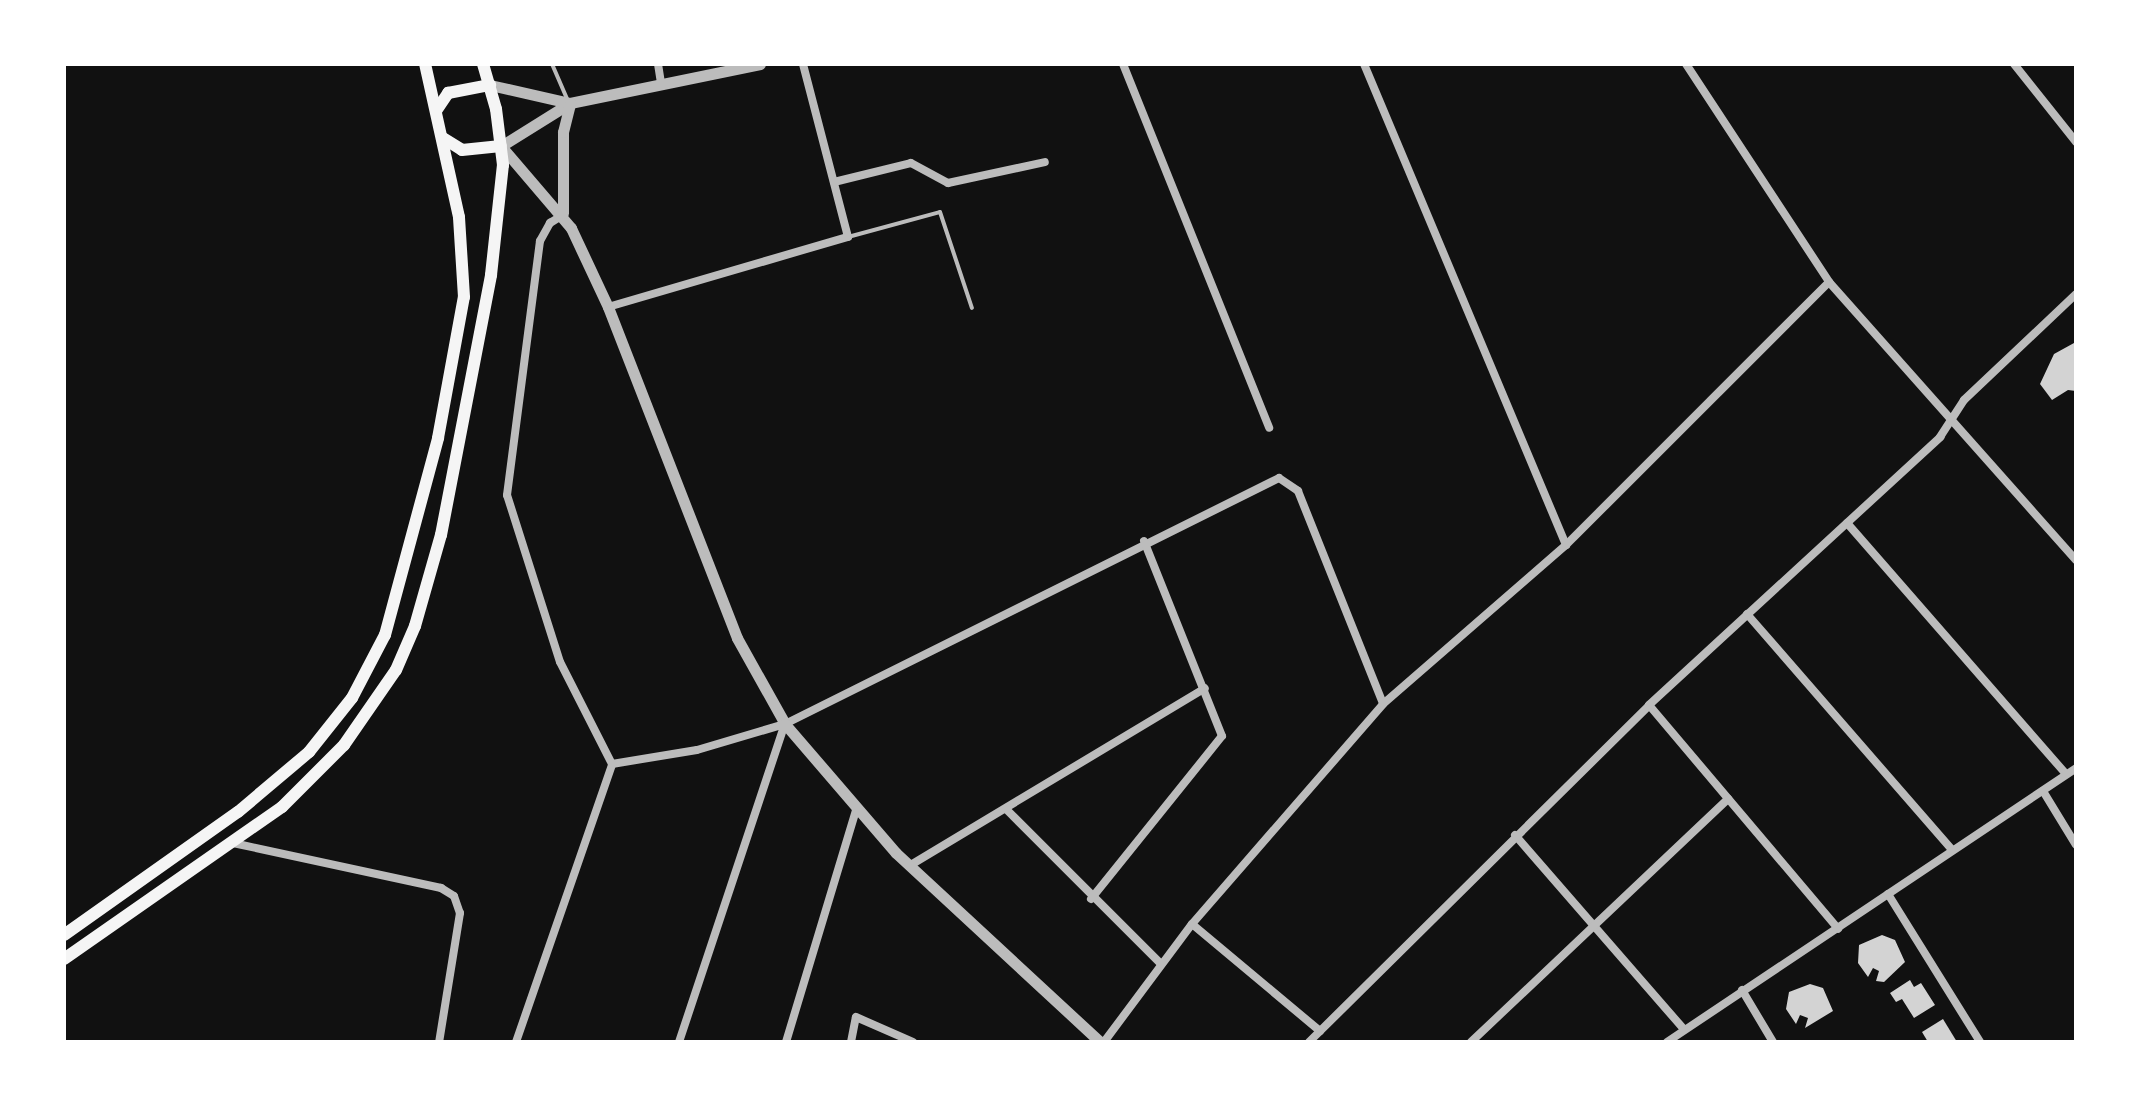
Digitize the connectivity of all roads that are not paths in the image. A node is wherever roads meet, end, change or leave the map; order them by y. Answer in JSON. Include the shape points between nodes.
{"nodes":[{"id":1,"x":425,"y":64,"type":"edge"},
{"id":2,"x":483,"y":64,"type":"edge"},
{"id":3,"x":552,"y":64,"type":"edge"},
{"id":4,"x":658,"y":64,"type":"edge"},
{"id":5,"x":760,"y":64,"type":"edge"},
{"id":6,"x":803,"y":64,"type":"edge"},
{"id":7,"x":1123,"y":64,"type":"edge"},
{"id":8,"x":1364,"y":64,"type":"edge"},
{"id":9,"x":1686,"y":64,"type":"edge"},
{"id":10,"x":2014,"y":64,"type":"edge"},
{"id":11,"x":661,"y":83,"type":"junction"},
{"id":12,"x":490,"y":85,"type":"junction"},
{"id":13,"x":570,"y":103,"type":"junction"},
{"id":14,"x":436,"y":111,"type":"junction"},
{"id":15,"x":443,"y":138,"type":"junction"},
{"id":16,"x":2076,"y":142,"type":"edge"},
{"id":17,"x":501,"y":146,"type":"junction"},
{"id":18,"x":1045,"y":162,"type":"dead end"},
{"id":19,"x":834,"y":182,"type":"junction"},
{"id":20,"x":563,"y":214,"type":"junction"},
{"id":21,"x":848,"y":237,"type":"junction"},
{"id":22,"x":1829,"y":282,"type":"junction"},
{"id":23,"x":2076,"y":294,"type":"edge"},
{"id":24,"x":608,"y":307,"type":"junction"},
{"id":25,"x":972,"y":308,"type":"dead end"},
{"id":26,"x":1953,"y":418,"type":"junction"},
{"id":27,"x":1269,"y":428,"type":"dead end"},
{"id":28,"x":1847,"y":523,"type":"junction"},
{"id":29,"x":1144,"y":541,"type":"junction"},
{"id":30,"x":1566,"y":545,"type":"junction"},
{"id":31,"x":2076,"y":560,"type":"edge"},
{"id":32,"x":1747,"y":614,"type":"junction"},
{"id":33,"x":1205,"y":688,"type":"junction"},
{"id":34,"x":1383,"y":704,"type":"junction"},
{"id":35,"x":1649,"y":705,"type":"junction"},
{"id":36,"x":785,"y":724,"type":"junction"},
{"id":37,"x":612,"y":764,"type":"junction"},
{"id":38,"x":2076,"y":768,"type":"edge"},
{"id":39,"x":2066,"y":774,"type":"junction"},
{"id":40,"x":2043,"y":791,"type":"junction"},
{"id":41,"x":1728,"y":799,"type":"junction"},
{"id":42,"x":1006,"y":809,"type":"junction"},
{"id":43,"x":856,"y":810,"type":"junction"},
{"id":44,"x":1515,"y":835,"type":"junction"},
{"id":45,"x":233,"y":843,"type":"junction"},
{"id":46,"x":2076,"y":845,"type":"edge"},
{"id":47,"x":1952,"y":850,"type":"junction"},
{"id":48,"x":909,"y":866,"type":"junction"},
{"id":49,"x":1888,"y":894,"type":"junction"},
{"id":50,"x":1091,"y":899,"type":"junction"},
{"id":51,"x":1192,"y":924,"type":"junction"},
{"id":52,"x":1593,"y":925,"type":"junction"},
{"id":53,"x":1838,"y":929,"type":"junction"},
{"id":54,"x":64,"y":935,"type":"edge"},
{"id":55,"x":64,"y":959,"type":"edge"},
{"id":56,"x":1160,"y":963,"type":"junction"},
{"id":57,"x":1742,"y":990,"type":"junction"},
{"id":58,"x":1683,"y":1028,"type":"junction"},
{"id":59,"x":1320,"y":1031,"type":"junction"},
{"id":60,"x":439,"y":1042,"type":"edge"},
{"id":61,"x":516,"y":1042,"type":"edge"},
{"id":62,"x":679,"y":1042,"type":"edge"},
{"id":63,"x":786,"y":1042,"type":"edge"},
{"id":64,"x":851,"y":1042,"type":"edge"},
{"id":65,"x":913,"y":1042,"type":"edge"},
{"id":66,"x":1102,"y":1042,"type":"edge"},
{"id":67,"x":1309,"y":1042,"type":"edge"},
{"id":68,"x":1471,"y":1042,"type":"edge"},
{"id":69,"x":1667,"y":1042,"type":"edge"},
{"id":70,"x":1773,"y":1042,"type":"edge"},
{"id":71,"x":1980,"y":1042,"type":"edge"}],
"edges":[{"from":1,"to":14,"type":"main road"},
{"from":2,"to":12,"type":"main road"},
{"from":3,"to":13,"type":"lane"},
{"from":4,"to":11,"type":"street"},
{"from":5,"to":11,"type":"street"},
{"from":6,"to":19,"type":"street"},
{"from":7,"to":27,"type":"street"},
{"from":8,"to":30,"type":"street"},
{"from":9,"to":22,"type":"street"},
{"from":10,"to":16,"type":"street"},
{"from":11,"to":13,"type":"street"},
{"from":12,"to":13,"type":"street"},
{"from":12,"to":14,"type":"main road","via":[[448,93]]},
{"from":12,"to":17,"type":"main road"},
{"from":13,"to":17,"type":"street"},
{"from":13,"to":20,"type":"street","via":[[563,132]]},
{"from":14,"to":15,"type":"main road"},
{"from":15,"to":17,"type":"main road","via":[[462,150]]},
{"from":15,"to":54,"type":"main road","via":[[462,240],[464,297],[417,525],[375,657],[352,698],[309,752],[238,812]]},
{"from":17,"to":20,"type":"street"},
{"from":17,"to":45,"type":"main road","via":[[502,187],[469,402],[415,626],[372,710],[344,745],[314,778]]},
{"from":18,"to":19,"type":"street","via":[[948,183],[911,163]]},
{"from":19,"to":21,"type":"street"},
{"from":20,"to":24,"type":"street"},
{"from":20,"to":37,"type":"street","via":[[550,223],[540,241],[507,495],[560,662]]},
{"from":21,"to":24,"type":"street"},
{"from":21,"to":25,"type":"lane","via":[[940,212]]},
{"from":22,"to":26,"type":"street"},
{"from":22,"to":30,"type":"street"},
{"from":23,"to":26,"type":"street","via":[[1964,400]]},
{"from":24,"to":36,"type":"street","via":[[722,603]]},
{"from":26,"to":28,"type":"street","via":[[1940,437]]},
{"from":26,"to":31,"type":"street"},
{"from":28,"to":32,"type":"street"},
{"from":28,"to":39,"type":"street"},
{"from":29,"to":33,"type":"street"},
{"from":29,"to":34,"type":"street","via":[[1268,481],[1286,479],[1298,491]]},
{"from":29,"to":36,"type":"street"},
{"from":30,"to":34,"type":"street"},
{"from":32,"to":35,"type":"street"},
{"from":32,"to":47,"type":"street"},
{"from":33,"to":42,"type":"street"},
{"from":33,"to":50,"type":"street","via":[[1222,736]]},
{"from":34,"to":51,"type":"street"},
{"from":35,"to":41,"type":"street"},
{"from":35,"to":44,"type":"street"},
{"from":36,"to":37,"type":"street","via":[[711,746]]},
{"from":36,"to":43,"type":"street"},
{"from":36,"to":62,"type":"street"},
{"from":37,"to":61,"type":"street"},
{"from":38,"to":39,"type":"street"},
{"from":39,"to":40,"type":"street"},
{"from":40,"to":46,"type":"street"},
{"from":40,"to":47,"type":"street"},
{"from":41,"to":52,"type":"street"},
{"from":41,"to":53,"type":"street"},
{"from":42,"to":48,"type":"street"},
{"from":42,"to":50,"type":"street"},
{"from":43,"to":48,"type":"street"},
{"from":43,"to":63,"type":"street"},
{"from":44,"to":52,"type":"street"},
{"from":44,"to":59,"type":"street"},
{"from":45,"to":55,"type":"main road"},
{"from":45,"to":60,"type":"street","via":[[441,888],[454,896],[460,913]]},
{"from":47,"to":49,"type":"street"},
{"from":48,"to":66,"type":"street"},
{"from":49,"to":53,"type":"street"},
{"from":49,"to":71,"type":"street"},
{"from":50,"to":56,"type":"street"},
{"from":51,"to":56,"type":"street"},
{"from":51,"to":59,"type":"street"},
{"from":52,"to":58,"type":"street"},
{"from":52,"to":68,"type":"street"},
{"from":53,"to":57,"type":"street"},
{"from":56,"to":66,"type":"street"},
{"from":57,"to":58,"type":"street"},
{"from":57,"to":70,"type":"street"},
{"from":58,"to":69,"type":"street"},
{"from":59,"to":67,"type":"street"},
{"from":64,"to":65,"type":"street","via":[[856,1017]]}]}
